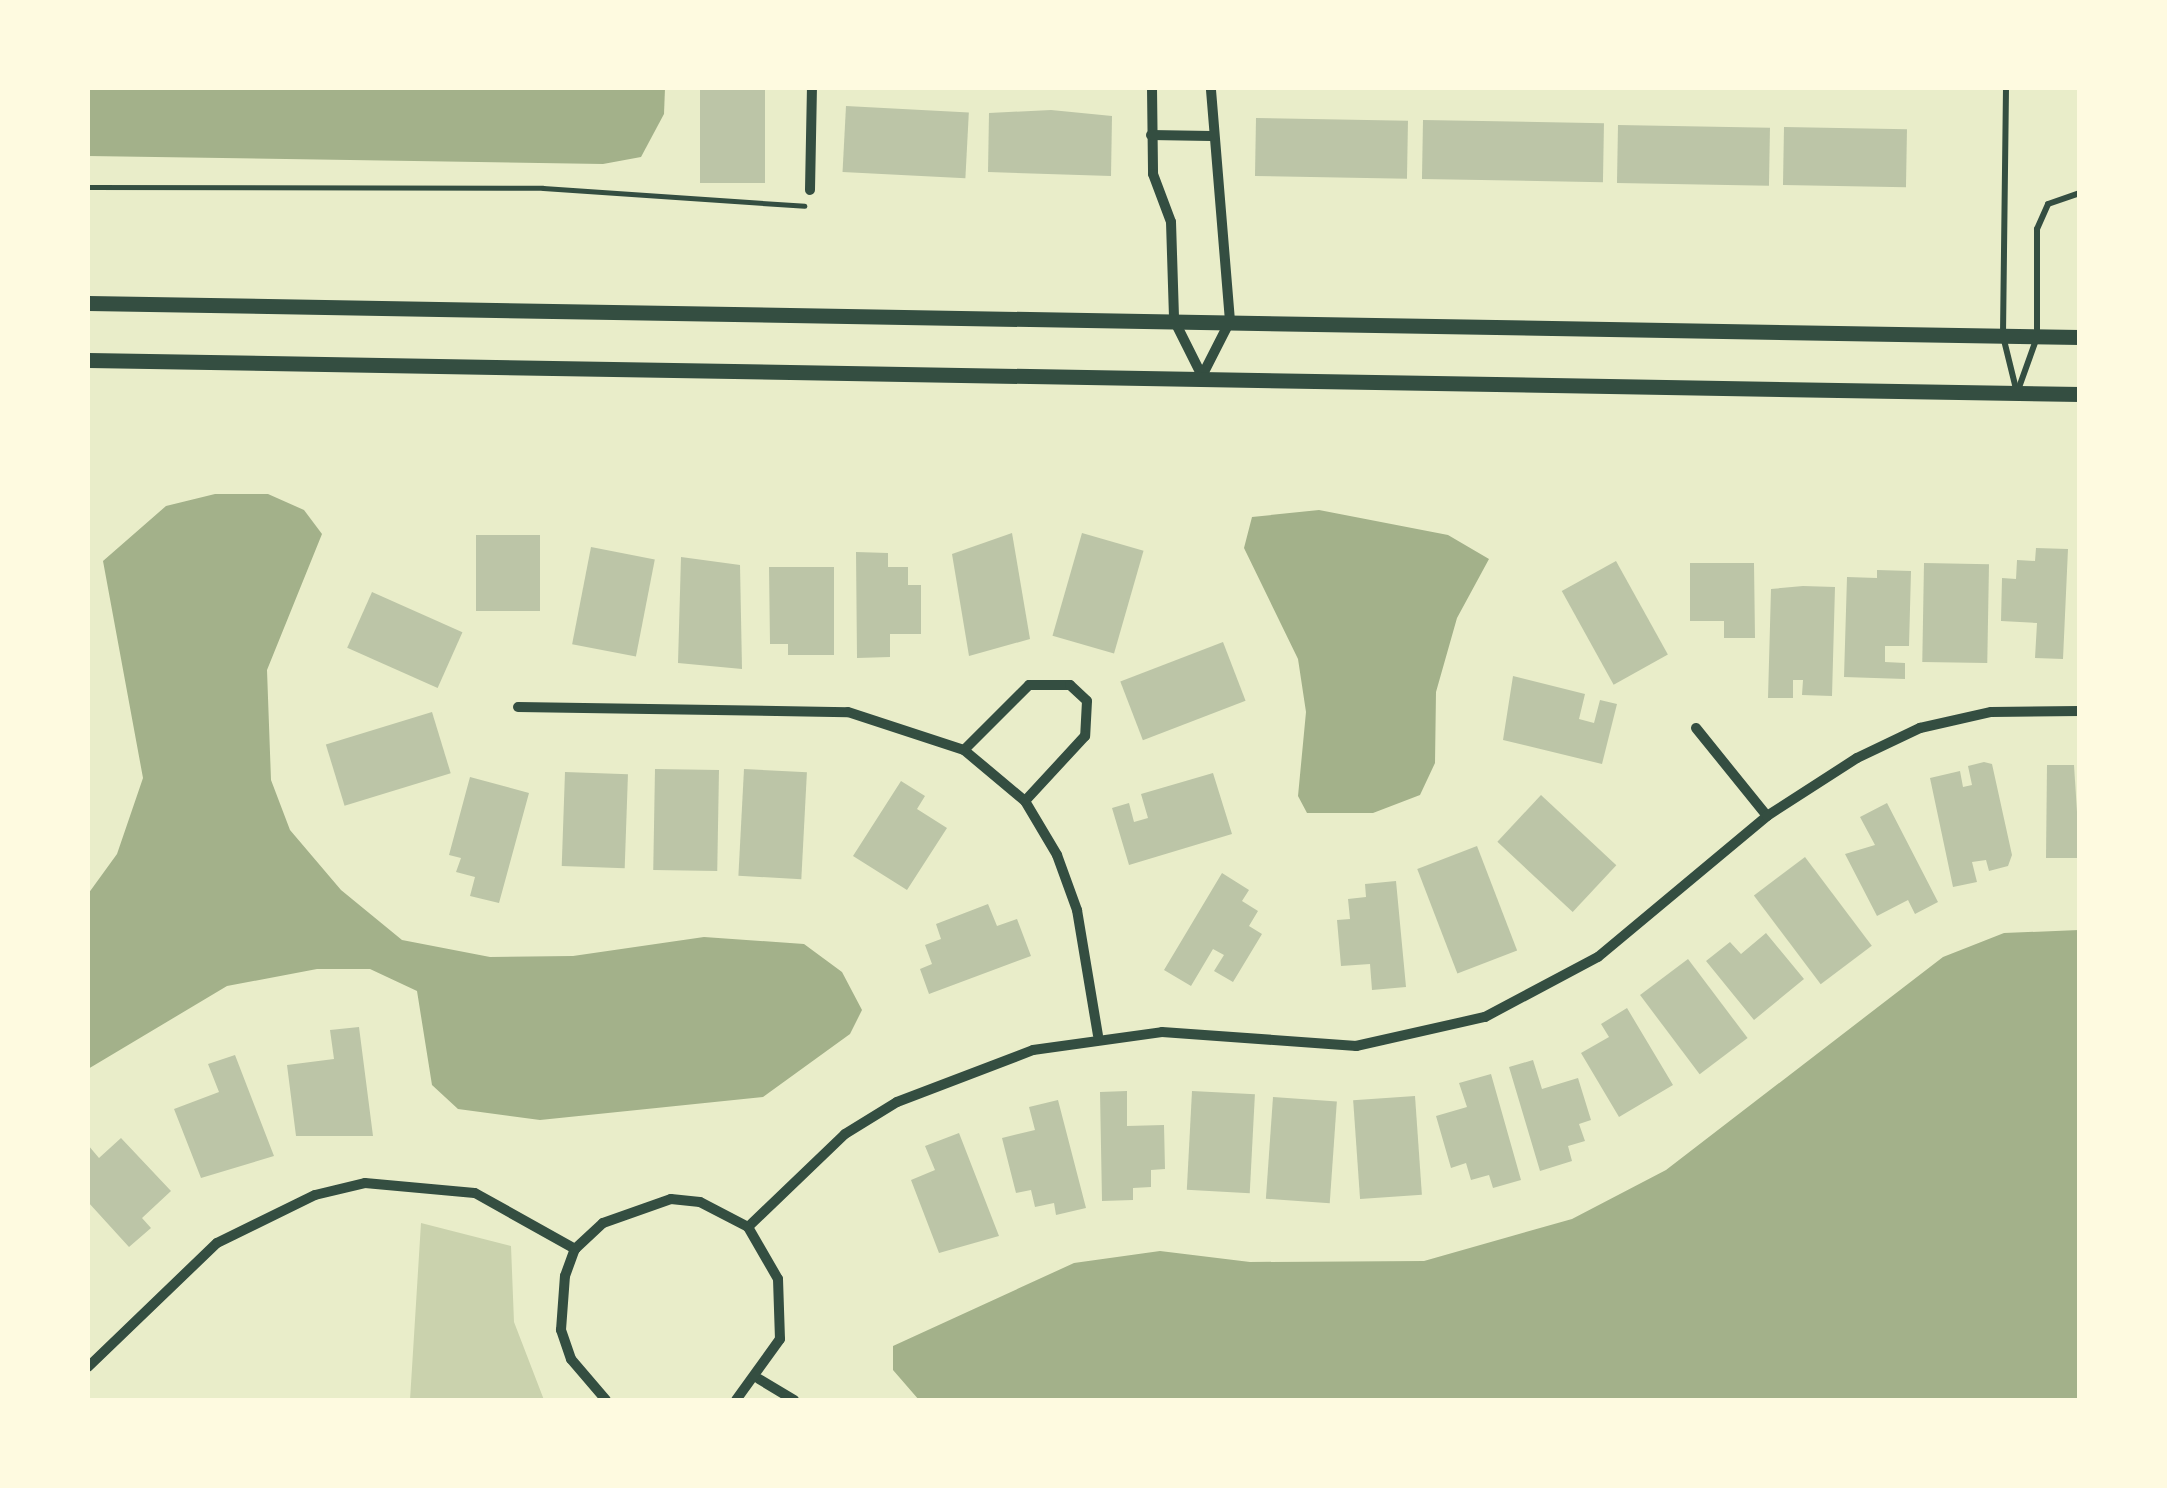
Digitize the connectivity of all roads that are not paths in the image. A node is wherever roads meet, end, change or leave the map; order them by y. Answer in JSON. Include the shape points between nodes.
{"nodes":[{"id":1,"x":812,"y":88,"type":"edge"},
{"id":2,"x":1152,"y":88,"type":"edge"},
{"id":3,"x":1211,"y":88,"type":"edge"},
{"id":4,"x":2006,"y":88,"type":"edge"},
{"id":5,"x":1152,"y":134,"type":"junction"},
{"id":6,"x":1210,"y":136,"type":"junction"},
{"id":7,"x":810,"y":190,"type":"road end"},
{"id":8,"x":2078,"y":192,"type":"edge"},
{"id":9,"x":88,"y":302,"type":"edge"},
{"id":10,"x":1174,"y":320,"type":"junction"},
{"id":11,"x":1230,"y":321,"type":"junction"},
{"id":12,"x":2002,"y":336,"type":"junction"},
{"id":13,"x":2037,"y":337,"type":"junction"},
{"id":14,"x":2080,"y":338,"type":"edge"},
{"id":15,"x":88,"y":360,"type":"edge"},
{"id":16,"x":1202,"y":376,"type":"junction"},
{"id":17,"x":2017,"y":394,"type":"junction"},
{"id":18,"x":2080,"y":394,"type":"edge"},
{"id":19,"x":518,"y":707,"type":"dead end"},
{"id":20,"x":2080,"y":711,"type":"edge"},
{"id":21,"x":1696,"y":728,"type":"dead end"},
{"id":22,"x":964,"y":750,"type":"junction"},
{"id":23,"x":1026,"y":801,"type":"junction"},
{"id":24,"x":1767,"y":816,"type":"junction"},
{"id":25,"x":1098,"y":1035,"type":"junction"},
{"id":26,"x":748,"y":1227,"type":"junction"},
{"id":27,"x":575,"y":1249,"type":"junction"},
{"id":28,"x":88,"y":1366,"type":"edge"},
{"id":29,"x":759,"y":1380,"type":"junction"},
{"id":30,"x":606,"y":1400,"type":"edge"},
{"id":31,"x":736,"y":1400,"type":"edge"},
{"id":32,"x":794,"y":1400,"type":"edge"}],
"edges":[{"from":1,"to":7,"type":"street"},
{"from":2,"to":5,"type":"street"},
{"from":3,"to":6,"type":"street"},
{"from":4,"to":12,"type":"lane"},
{"from":5,"to":6,"type":"street"},
{"from":5,"to":10,"type":"street","via":[[1153,174],[1171,222]]},
{"from":6,"to":11,"type":"street"},
{"from":8,"to":13,"type":"lane","via":[[2048,204],[2037,228]]},
{"from":9,"to":10,"type":"street"},
{"from":10,"to":11,"type":"street"},
{"from":10,"to":16,"type":"street"},
{"from":11,"to":12,"type":"street"},
{"from":11,"to":16,"type":"street"},
{"from":12,"to":13,"type":"street"},
{"from":12,"to":17,"type":"lane"},
{"from":13,"to":14,"type":"street"},
{"from":13,"to":17,"type":"lane"},
{"from":15,"to":16,"type":"street"},
{"from":16,"to":17,"type":"street"},
{"from":17,"to":18,"type":"street"},
{"from":19,"to":22,"type":"street","via":[[848,712]]},
{"from":20,"to":24,"type":"street","via":[[1990,712],[1920,728]]},
{"from":21,"to":24,"type":"street"},
{"from":22,"to":23,"type":"street"},
{"from":22,"to":23,"type":"street","via":[[1029,685],[1070,685],[1087,700],[1085,736]]},
{"from":23,"to":25,"type":"street","via":[[1077,910]]},
{"from":24,"to":25,"type":"street","via":[[1598,958],[1486,1017],[1356,1046]]},
{"from":25,"to":26,"type":"street","via":[[897,1102],[804,1166]]},
{"from":26,"to":27,"type":"street","via":[[700,1202],[646,1202]]},
{"from":26,"to":29,"type":"street","via":[[773,1266],[783,1306],[780,1339]]},
{"from":27,"to":28,"type":"street","via":[[475,1194],[365,1184],[315,1195],[216,1242]]},
{"from":27,"to":30,"type":"street","via":[[561,1330],[571,1360]]},
{"from":29,"to":31,"type":"street"},
{"from":29,"to":32,"type":"street"}]}
